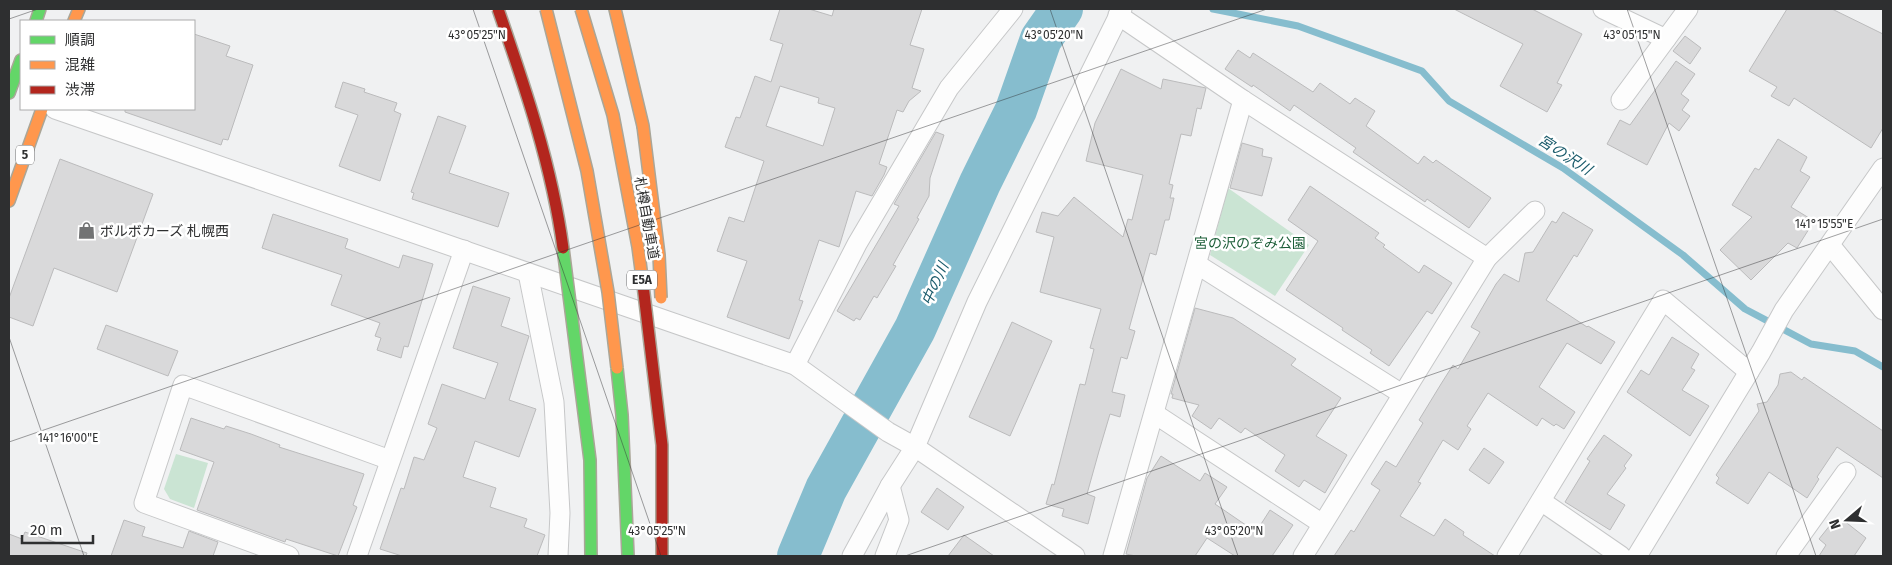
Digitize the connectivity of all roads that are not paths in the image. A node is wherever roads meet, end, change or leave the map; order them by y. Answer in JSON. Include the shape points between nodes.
{"nodes":[{"id":1,"x":498,"y":9,"type":"edge"},
{"id":2,"x":546,"y":9,"type":"edge"},
{"id":3,"x":582,"y":9,"type":"edge"},
{"id":4,"x":615,"y":9,"type":"edge"},
{"id":5,"x":1013,"y":9,"type":"edge"},
{"id":6,"x":1603,"y":9,"type":"edge"},
{"id":7,"x":1688,"y":9,"type":"edge"},
{"id":8,"x":1121,"y":11,"type":"edge"},
{"id":9,"x":1666,"y":39,"type":"junction"},
{"id":10,"x":20,"y":63,"type":"edge"},
{"id":11,"x":9,"y":93,"type":"edge"},
{"id":12,"x":1244,"y":100,"type":"junction"},
{"id":13,"x":1621,"y":100,"type":"dead end"},
{"id":14,"x":42,"y":110,"type":"edge"},
{"id":15,"x":58,"y":110,"type":"edge"},
{"id":16,"x":1883,"y":168,"type":"edge"},
{"id":17,"x":9,"y":201,"type":"edge"},
{"id":18,"x":1535,"y":211,"type":"dead end"},
{"id":19,"x":1830,"y":245,"type":"junction"},
{"id":20,"x":464,"y":250,"type":"junction"},
{"id":21,"x":1487,"y":258,"type":"junction"},
{"id":22,"x":1198,"y":265,"type":"junction"},
{"id":23,"x":528,"y":273,"type":"junction"},
{"id":24,"x":1883,"y":310,"type":"edge"},
{"id":25,"x":795,"y":365,"type":"junction"},
{"id":26,"x":1749,"y":372,"type":"junction"},
{"id":27,"x":1402,"y":394,"type":"junction"},
{"id":28,"x":1155,"y":414,"type":"junction"},
{"id":29,"x":662,"y":445,"type":"junction"},
{"id":30,"x":915,"y":447,"type":"junction"},
{"id":31,"x":390,"y":460,"type":"junction"},
{"id":32,"x":1846,"y":472,"type":"dead end"},
{"id":33,"x":890,"y":486,"type":"junction"},
{"id":34,"x":1541,"y":501,"type":"junction"},
{"id":35,"x":1321,"y":523,"type":"junction"},
{"id":36,"x":250,"y":550,"type":"edge"},
{"id":37,"x":289,"y":556,"type":"edge"},
{"id":38,"x":357,"y":556,"type":"edge"},
{"id":39,"x":558,"y":556,"type":"edge"},
{"id":40,"x":591,"y":556,"type":"edge"},
{"id":41,"x":628,"y":556,"type":"edge"},
{"id":42,"x":662,"y":556,"type":"edge"},
{"id":43,"x":852,"y":556,"type":"edge"},
{"id":44,"x":885,"y":556,"type":"edge"},
{"id":45,"x":1075,"y":556,"type":"edge"},
{"id":46,"x":1113,"y":556,"type":"edge"},
{"id":47,"x":1303,"y":556,"type":"edge"},
{"id":48,"x":1507,"y":556,"type":"edge"},
{"id":49,"x":1621,"y":556,"type":"edge"},
{"id":50,"x":1637,"y":556,"type":"edge"},
{"id":51,"x":1786,"y":556,"type":"edge"}],
"edges":[{"from":1,"to":40,"type":"highway","bridge":true,"via":[[532,109],[558,212],[590,460]]},
{"from":2,"to":41,"type":"highway","number":"E5A","bridge":true,"via":[[587,171],[608,292],[622,415]]},
{"from":3,"to":29,"type":"highway","name":"札樽自動車道","number":"E5A","bridge":true,"via":[[613,115],[638,247]]},
{"from":4,"to":29,"type":"highway","bridge":true,"via":[[643,126],[659,255]]},
{"from":5,"to":25,"type":"street","via":[[949,88],[857,244]]},
{"from":6,"to":9,"type":"street"},
{"from":7,"to":9,"type":"street"},
{"from":8,"to":12,"type":"street"},
{"from":8,"to":30,"type":"street","via":[[978,302]]},
{"from":9,"to":13,"type":"street"},
{"from":10,"to":11,"type":"highway"},
{"from":12,"to":21,"type":"street"},
{"from":12,"to":22,"type":"street"},
{"from":14,"to":17,"type":"highway","number":"5"},
{"from":15,"to":20,"type":"street"},
{"from":16,"to":19,"type":"street"},
{"from":18,"to":21,"type":"street"},
{"from":19,"to":24,"type":"street"},
{"from":19,"to":26,"type":"street","via":[[1784,310]]},
{"from":20,"to":23,"type":"street"},
{"from":20,"to":31,"type":"street"},
{"from":21,"to":27,"type":"street"},
{"from":22,"to":27,"type":"street"},
{"from":22,"to":28,"type":"street"},
{"from":23,"to":25,"type":"street"},
{"from":23,"to":39,"type":"street","via":[[554,402],[560,513]]},
{"from":25,"to":30,"type":"street","via":[[832,394]]},
{"from":26,"to":34,"type":"street","via":[[1663,300]]},
{"from":26,"to":50,"type":"street"},
{"from":27,"to":35,"type":"street"},
{"from":28,"to":35,"type":"street"},
{"from":28,"to":46,"type":"street"},
{"from":29,"to":42,"type":"highway","name":"札樽自動車道","number":"E5A","bridge":true},
{"from":30,"to":33,"type":"street"},
{"from":30,"to":45,"type":"street"},
{"from":31,"to":36,"type":"street","via":[[183,385],[144,503]]},
{"from":31,"to":38,"type":"street"},
{"from":32,"to":51,"type":"street"},
{"from":33,"to":43,"type":"street"},
{"from":33,"to":44,"type":"street","via":[[899,520]]},
{"from":34,"to":48,"type":"street"},
{"from":34,"to":49,"type":"street"},
{"from":35,"to":47,"type":"street"},
{"from":36,"to":37,"type":"street"}]}
